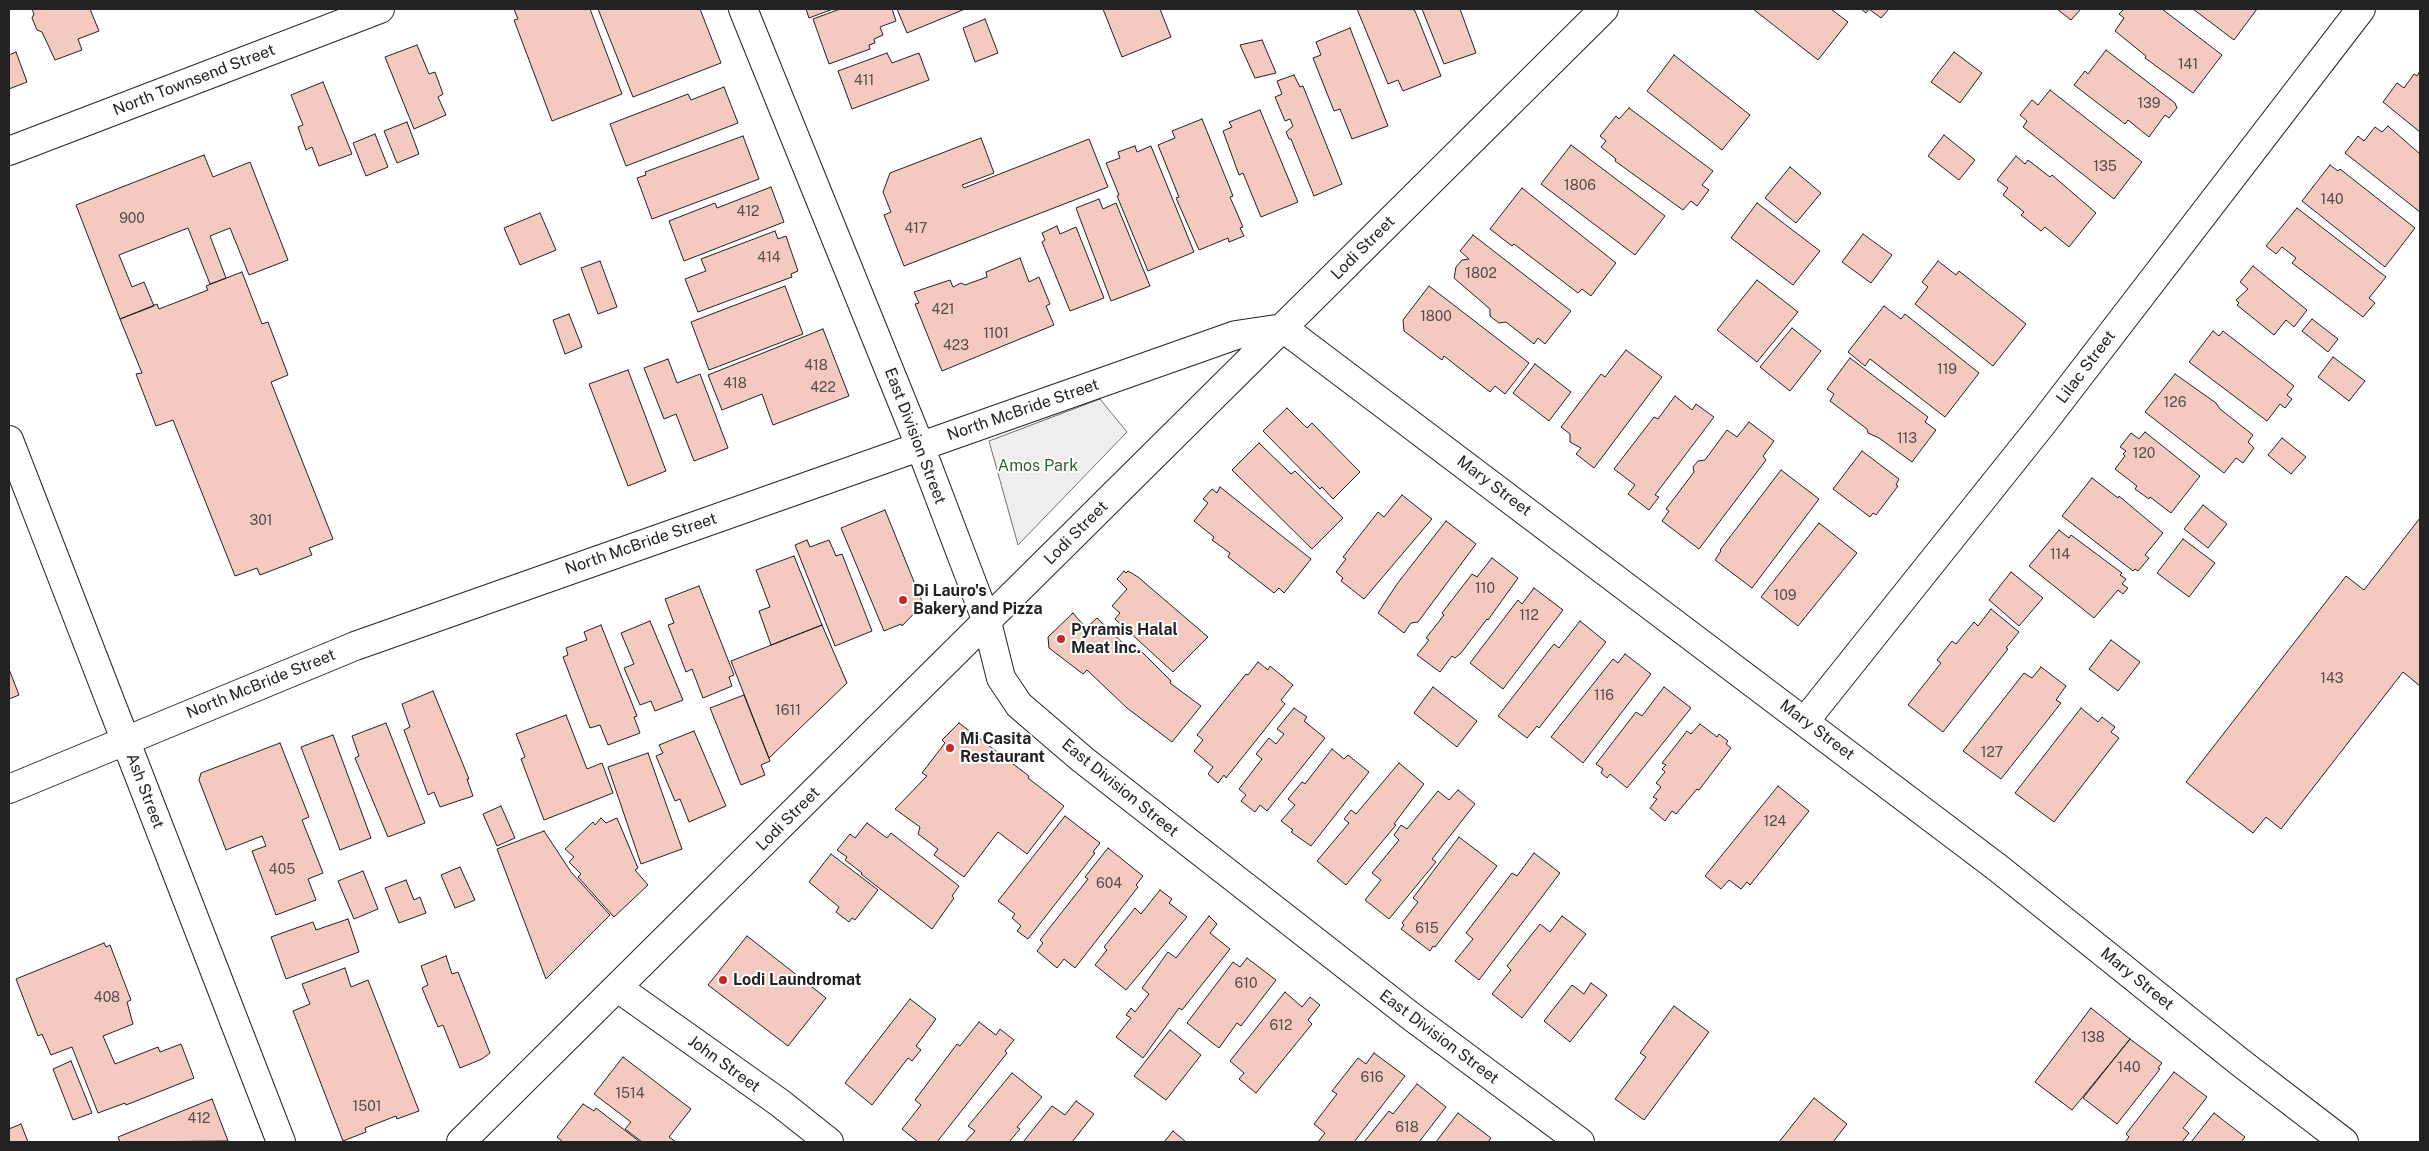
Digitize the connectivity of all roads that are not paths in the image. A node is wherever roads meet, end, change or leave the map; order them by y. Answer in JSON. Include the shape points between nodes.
{"nodes":[{"id":1,"x":380,"y":9,"type":"edge"},
{"id":2,"x":744,"y":9,"type":"edge"},
{"id":3,"x":1604,"y":9,"type":"edge"},
{"id":4,"x":2361,"y":9,"type":"edge"},
{"id":5,"x":9,"y":151,"type":"edge"},
{"id":6,"x":1284,"y":328,"type":"junction"},
{"id":7,"x":9,"y":440,"type":"edge"},
{"id":8,"x":920,"y":446,"type":"junction"},
{"id":9,"x":14,"y":469,"type":"edge"},
{"id":10,"x":986,"y":622,"type":"junction"},
{"id":11,"x":1804,"y":721,"type":"junction"},
{"id":12,"x":126,"y":740,"type":"junction"},
{"id":13,"x":9,"y":789,"type":"edge"},
{"id":14,"x":618,"y":988,"type":"junction"},
{"id":15,"x":280,"y":1142,"type":"edge"},
{"id":16,"x":461,"y":1142,"type":"edge"},
{"id":17,"x":829,"y":1142,"type":"edge"},
{"id":18,"x":1580,"y":1142,"type":"edge"},
{"id":19,"x":2344,"y":1142,"type":"edge"}],
"edges":[{"from":1,"to":5,"type":"street","name":"North Townsend Street"},
{"from":2,"to":8,"type":"street","name":"East Division Street"},
{"from":3,"to":6,"type":"street","name":"Lodi Street"},
{"from":4,"to":11,"type":"street","name":"Lilac Street","via":[[2043,423]]},
{"from":6,"to":8,"type":"street","name":"North McBride Street","via":[[1236,335]]},
{"from":6,"to":10,"type":"street","name":"Lodi Street"},
{"from":6,"to":11,"type":"street","name":"Mary Street"},
{"from":7,"to":9,"type":"street","name":"Ash Street"},
{"from":8,"to":10,"type":"street","name":"East Division Street"},
{"from":8,"to":12,"type":"street","name":"North McBride Street","via":[[356,646]]},
{"from":9,"to":12,"type":"street","name":"Ash Street"},
{"from":10,"to":14,"type":"street","name":"Lodi Street"},
{"from":10,"to":18,"type":"street","name":"East Division Street","via":[[1001,678],[1018,705],[1082,759],[1397,1005]]},
{"from":11,"to":19,"type":"street","name":"Mary Street","via":[[1990,862]]},
{"from":12,"to":13,"type":"street","name":"North McBride Street"},
{"from":12,"to":15,"type":"street","name":"Ash Street"},
{"from":14,"to":16,"type":"street","name":"Lodi Street"},
{"from":14,"to":17,"type":"street","name":"John Street","via":[[780,1103]]}]}
